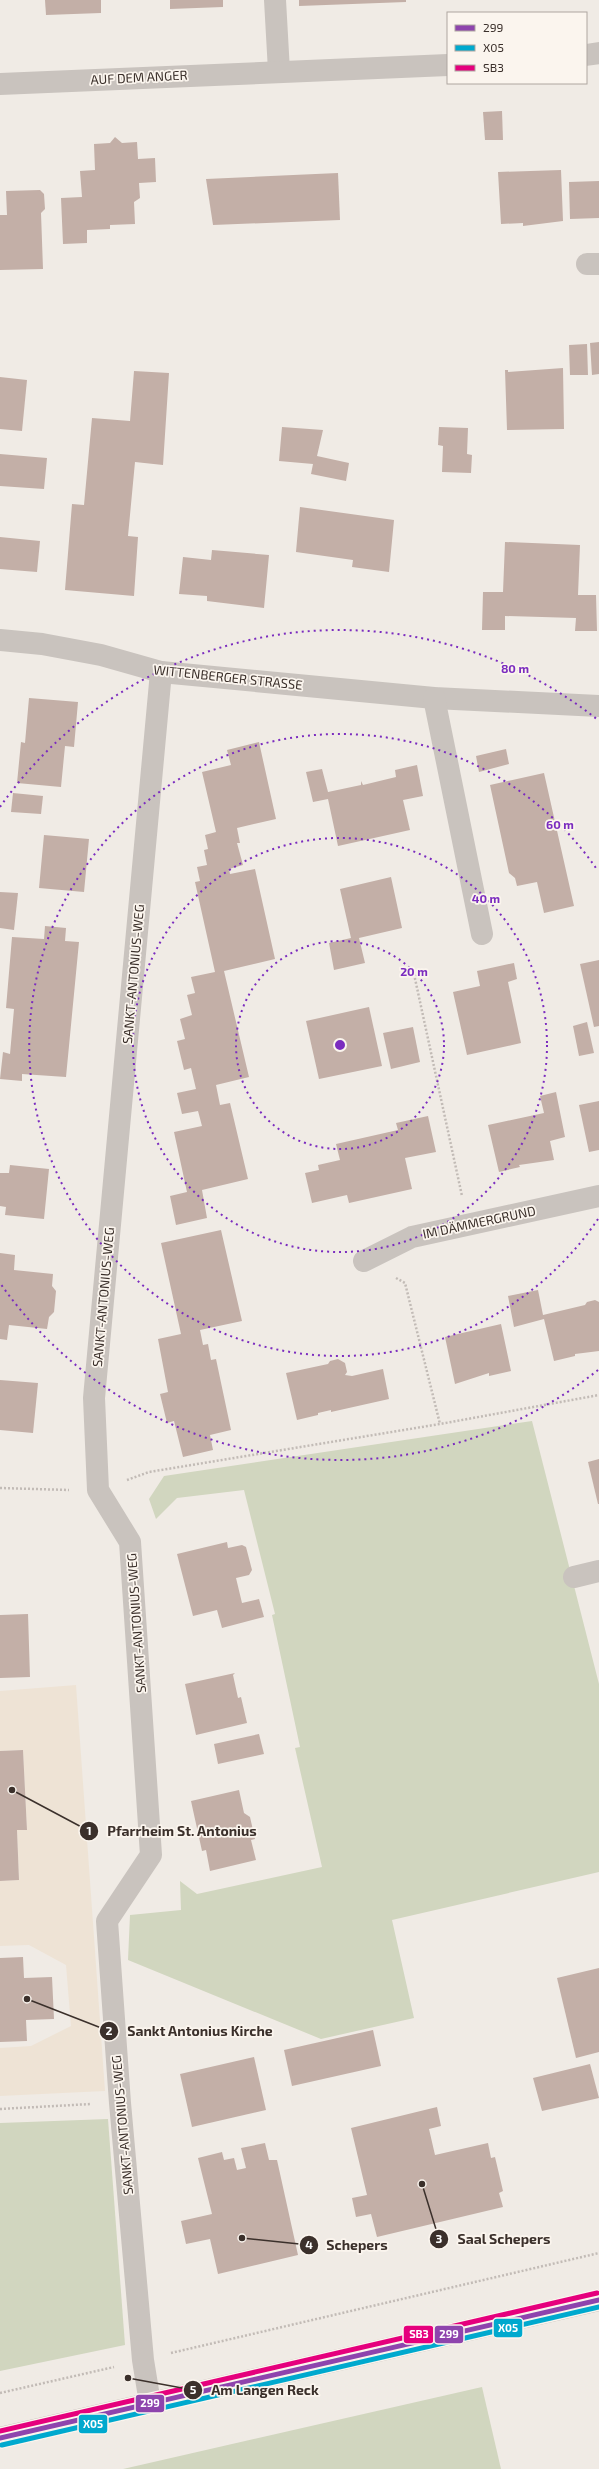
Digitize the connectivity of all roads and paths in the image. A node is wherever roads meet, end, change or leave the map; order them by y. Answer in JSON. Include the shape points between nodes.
{"nodes":[{"id":1,"x":275,"y":0,"type":"edge"},
{"id":2,"x":599,"y":53,"type":"edge"},
{"id":3,"x":587,"y":55,"type":"edge"},
{"id":4,"x":447,"y":65,"type":"edge"},
{"id":5,"x":279,"y":71,"type":"junction"},
{"id":6,"x":0,"y":84,"type":"edge"},
{"id":7,"x":0,"y":640,"type":"edge"},
{"id":8,"x":162,"y":672,"type":"junction"},
{"id":9,"x":434,"y":698,"type":"junction"},
{"id":10,"x":599,"y":706,"type":"edge"},
{"id":11,"x":482,"y":934,"type":"dead end"},
{"id":12,"x":414,"y":974,"type":"dead end"},
{"id":13,"x":599,"y":1196,"type":"edge"},
{"id":14,"x":468,"y":1224,"type":"junction"},
{"id":15,"x":364,"y":1261,"type":"joint"},
{"id":16,"x":599,"y":1395,"type":"edge"},
{"id":17,"x":440,"y":1424,"type":"junction"},
{"id":18,"x":0,"y":1488,"type":"edge"},
{"id":19,"x":98,"y":1490,"type":"junction"},
{"id":20,"x":599,"y":1571,"type":"edge"},
{"id":21,"x":574,"y":1577,"type":"dead end"},
{"id":22,"x":120,"y":2103,"type":"junction"},
{"id":23,"x":0,"y":2108,"type":"edge"},
{"id":24,"x":599,"y":2253,"type":"edge"},
{"id":25,"x":599,"y":2300,"type":"edge"},
{"id":26,"x":143,"y":2360,"type":"junction"},
{"id":27,"x":0,"y":2393,"type":"edge"},
{"id":28,"x":150,"y":2403,"type":"junction"},
{"id":29,"x":0,"y":2438,"type":"edge"}],
"edges":[{"from":1,"to":5,"type":"street"},
{"from":2,"to":3,"type":"street"},
{"from":4,"to":5,"type":"street","name":"AUF DEM ANGER"},
{"from":5,"to":6,"type":"street","name":"AUF DEM ANGER"},
{"from":7,"to":8,"type":"street","name":"WITTENBERGER STRASSE","via":[[50,645],[101,655]]},
{"from":8,"to":9,"type":"street","name":"WITTENBERGER STRASSE"},
{"from":8,"to":19,"type":"street","name":"SANKT-ANTONIUS-WEG","via":[[94,1398]]},
{"from":9,"to":10,"type":"street","name":"WITTENBERGER STRASSE"},
{"from":9,"to":11,"type":"street"},
{"from":12,"to":14,"type":"path"},
{"from":13,"to":14,"type":"street","name":"IM DÄMMERGRUND"},
{"from":14,"to":15,"type":"street","name":"IM DÄMMERGRUND","via":[[412,1236]]},
{"from":15,"to":17,"type":"path","via":[[404,1283]]},
{"from":16,"to":17,"type":"path"},
{"from":17,"to":19,"type":"path","via":[[150,1472]]},
{"from":18,"to":19,"type":"path"},
{"from":19,"to":22,"type":"street","name":"SANKT-ANTONIUS-WEG","via":[[130,1542],[151,1855],[107,1921]]},
{"from":20,"to":21,"type":"street"},
{"from":22,"to":23,"type":"path"},
{"from":22,"to":26,"type":"street","name":"SANKT-ANTONIUS-WEG"},
{"from":24,"to":26,"type":"path"},
{"from":25,"to":28,"type":"main road"},
{"from":26,"to":27,"type":"path"},
{"from":26,"to":28,"type":"street","name":"SANKT-ANTONIUS-WEG"},
{"from":28,"to":29,"type":"main road"}]}
